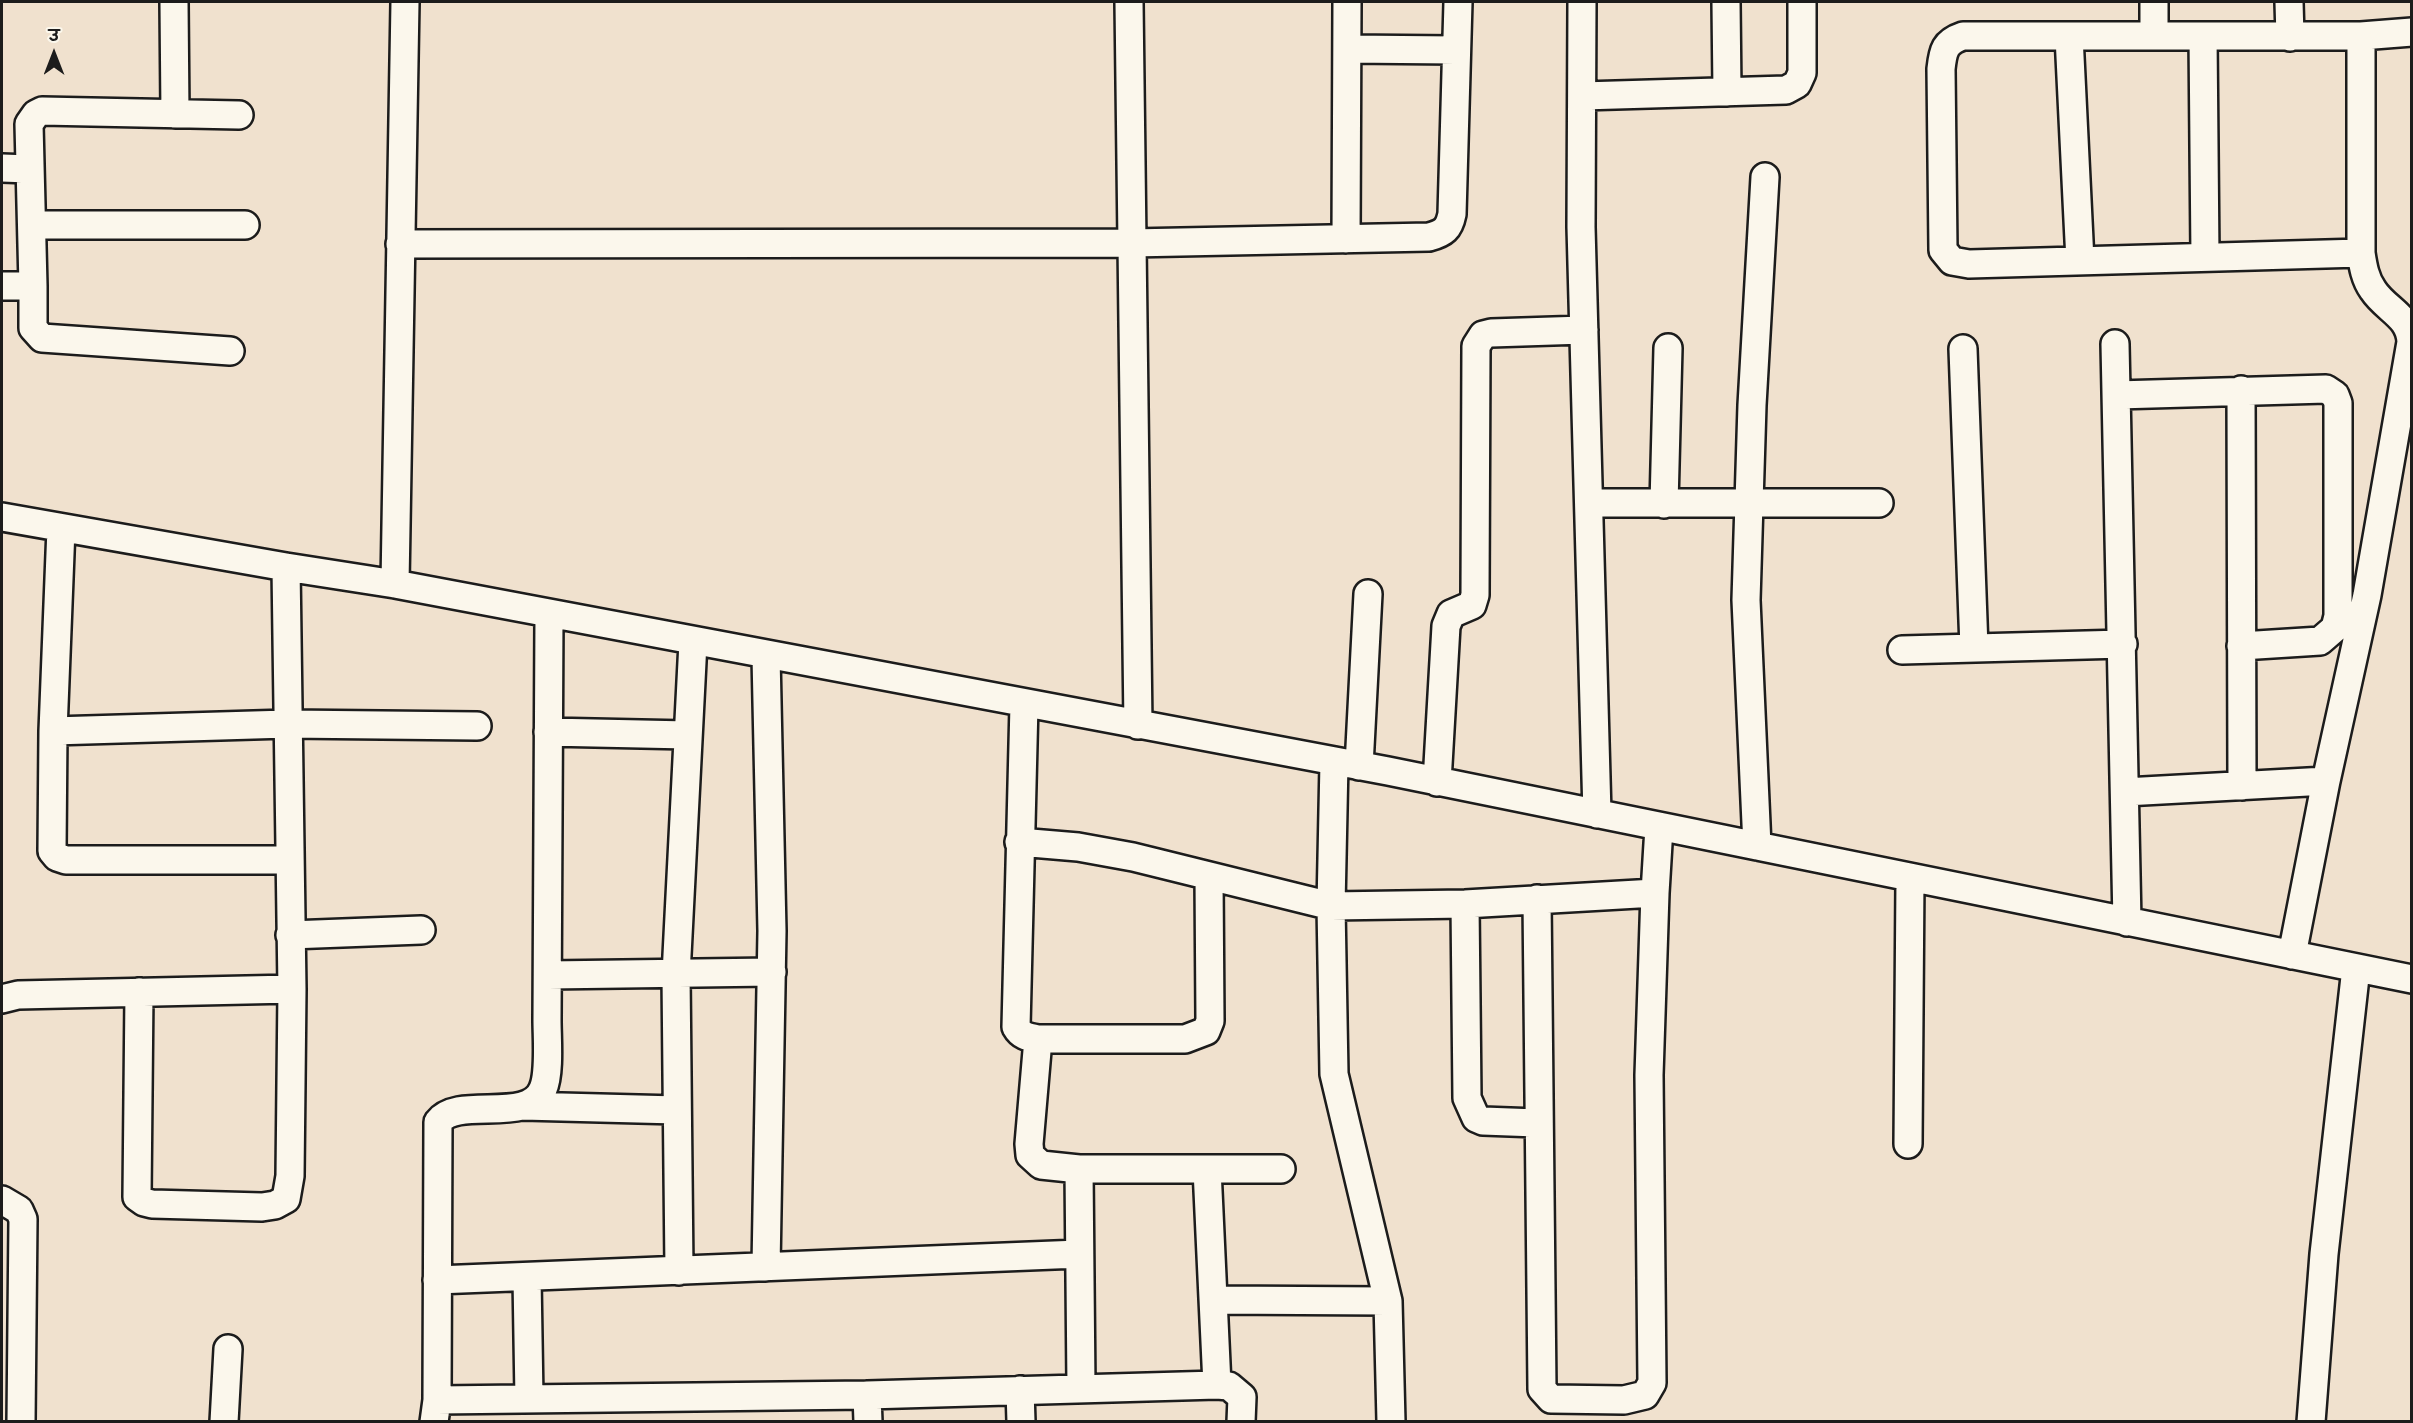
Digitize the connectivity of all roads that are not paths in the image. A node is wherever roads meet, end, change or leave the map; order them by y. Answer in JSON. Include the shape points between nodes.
{"nodes":[{"id":1,"x":174,"y":2,"type":"edge"},
{"id":2,"x":405,"y":2,"type":"edge"},
{"id":3,"x":1129,"y":2,"type":"edge"},
{"id":4,"x":1347,"y":2,"type":"edge"},
{"id":5,"x":1458,"y":2,"type":"edge"},
{"id":6,"x":1582,"y":2,"type":"edge"},
{"id":7,"x":1726,"y":2,"type":"edge"},
{"id":8,"x":1802,"y":2,"type":"edge"},
{"id":9,"x":2154,"y":2,"type":"edge"},
{"id":10,"x":2289,"y":2,"type":"edge"},
{"id":11,"x":2412,"y":32,"type":"edge"},
{"id":12,"x":2069,"y":36,"type":"junction"},
{"id":13,"x":2154,"y":36,"type":"junction"},
{"id":14,"x":2203,"y":36,"type":"junction"},
{"id":15,"x":2361,"y":36,"type":"junction"},
{"id":16,"x":2290,"y":37,"type":"junction"},
{"id":17,"x":1347,"y":49,"type":"junction"},
{"id":18,"x":1456,"y":50,"type":"junction"},
{"id":19,"x":1727,"y":92,"type":"junction"},
{"id":20,"x":1582,"y":96,"type":"junction"},
{"id":21,"x":175,"y":114,"type":"junction"},
{"id":22,"x":239,"y":115,"type":"dead end"},
{"id":23,"x":2,"y":168,"type":"edge"},
{"id":24,"x":29,"y":170,"type":"junction"},
{"id":25,"x":1765,"y":177,"type":"dead end"},
{"id":26,"x":32,"y":225,"type":"junction"},
{"id":27,"x":245,"y":225,"type":"dead end"},
{"id":28,"x":1346,"y":239,"type":"junction"},
{"id":29,"x":1131,"y":243,"type":"junction"},
{"id":30,"x":399,"y":244,"type":"junction"},
{"id":31,"x":2361,"y":253,"type":"junction"},
{"id":32,"x":2205,"y":257,"type":"junction"},
{"id":33,"x":2080,"y":261,"type":"junction"},
{"id":34,"x":2,"y":286,"type":"edge"},
{"id":35,"x":33,"y":286,"type":"junction"},
{"id":36,"x":1584,"y":330,"type":"junction"},
{"id":37,"x":2115,"y":344,"type":"dead end"},
{"id":38,"x":1668,"y":348,"type":"dead end"},
{"id":39,"x":1963,"y":349,"type":"dead end"},
{"id":40,"x":230,"y":351,"type":"dead end"},
{"id":41,"x":2241,"y":390,"type":"junction"},
{"id":42,"x":2117,"y":395,"type":"junction"},
{"id":43,"x":1589,"y":503,"type":"junction"},
{"id":44,"x":1879,"y":503,"type":"dead end"},
{"id":45,"x":1664,"y":504,"type":"junction"},
{"id":46,"x":1749,"y":505,"type":"junction"},
{"id":47,"x":2,"y":517,"type":"edge"},
{"id":48,"x":61,"y":528,"type":"junction"},
{"id":49,"x":285,"y":567,"type":"junction"},
{"id":50,"x":395,"y":584,"type":"junction"},
{"id":51,"x":1368,"y":594,"type":"dead end"},
{"id":52,"x":549,"y":615,"type":"junction"},
{"id":53,"x":693,"y":642,"type":"junction"},
{"id":54,"x":2123,"y":644,"type":"junction"},
{"id":55,"x":2241,"y":646,"type":"junction"},
{"id":56,"x":1974,"y":648,"type":"junction"},
{"id":57,"x":1902,"y":650,"type":"dead end"},
{"id":58,"x":766,"y":656,"type":"junction"},
{"id":59,"x":1024,"y":704,"type":"junction"},
{"id":60,"x":287,"y":724,"type":"junction"},
{"id":61,"x":477,"y":726,"type":"dead end"},
{"id":62,"x":1138,"y":726,"type":"junction"},
{"id":63,"x":53,"y":730,"type":"junction"},
{"id":64,"x":548,"y":732,"type":"junction"},
{"id":65,"x":688,"y":735,"type":"junction"},
{"id":66,"x":1346,"y":764,"type":"junction"},
{"id":67,"x":2326,"y":781,"type":"junction"},
{"id":68,"x":1437,"y":782,"type":"junction"},
{"id":69,"x":2242,"y":786,"type":"junction"},
{"id":70,"x":2125,"y":792,"type":"junction"},
{"id":71,"x":1596,"y":814,"type":"junction"},
{"id":72,"x":1659,"y":826,"type":"junction"},
{"id":73,"x":1019,"y":842,"type":"junction"},
{"id":74,"x":1756,"y":846,"type":"junction"},
{"id":75,"x":288,"y":860,"type":"junction"},
{"id":76,"x":1209,"y":877,"type":"junction"},
{"id":77,"x":1910,"y":878,"type":"junction"},
{"id":78,"x":1655,"y":893,"type":"junction"},
{"id":79,"x":1537,"y":899,"type":"junction"},
{"id":80,"x":1466,"y":904,"type":"junction"},
{"id":81,"x":1331,"y":906,"type":"junction"},
{"id":82,"x":2127,"y":922,"type":"junction"},
{"id":83,"x":421,"y":930,"type":"dead end"},
{"id":84,"x":290,"y":935,"type":"junction"},
{"id":85,"x":2292,"y":955,"type":"junction"},
{"id":86,"x":2356,"y":968,"type":"junction"},
{"id":87,"x":772,"y":972,"type":"junction"},
{"id":88,"x":548,"y":975,"type":"junction"},
{"id":89,"x":676,"y":975,"type":"junction"},
{"id":90,"x":2412,"y":979,"type":"edge"},
{"id":91,"x":292,"y":989,"type":"junction"},
{"id":92,"x":139,"y":992,"type":"junction"},
{"id":93,"x":2,"y":999,"type":"edge"},
{"id":94,"x":1038,"y":1039,"type":"junction"},
{"id":95,"x":523,"y":1106,"type":"junction"},
{"id":96,"x":677,"y":1110,"type":"junction"},
{"id":97,"x":1538,"y":1123,"type":"junction"},
{"id":98,"x":1908,"y":1144,"type":"dead end"},
{"id":99,"x":1079,"y":1169,"type":"junction"},
{"id":100,"x":1207,"y":1169,"type":"junction"},
{"id":101,"x":1281,"y":1169,"type":"dead end"},
{"id":102,"x":2,"y":1200,"type":"edge"},
{"id":103,"x":1079,"y":1254,"type":"junction"},
{"id":104,"x":766,"y":1267,"type":"junction"},
{"id":105,"x":679,"y":1271,"type":"junction"},
{"id":106,"x":526,"y":1277,"type":"junction"},
{"id":107,"x":437,"y":1280,"type":"junction"},
{"id":108,"x":1214,"y":1300,"type":"junction"},
{"id":109,"x":1388,"y":1301,"type":"junction"},
{"id":110,"x":228,"y":1349,"type":"dead end"},
{"id":111,"x":1217,"y":1385,"type":"junction"},
{"id":112,"x":1081,"y":1388,"type":"junction"},
{"id":113,"x":1020,"y":1390,"type":"junction"},
{"id":114,"x":529,"y":1399,"type":"junction"},
{"id":115,"x":868,"y":1408,"type":"edge"},
{"id":116,"x":728,"y":1410,"type":"edge"},
{"id":117,"x":436,"y":1411,"type":"edge"},
{"id":118,"x":21,"y":1422,"type":"edge"},
{"id":119,"x":224,"y":1422,"type":"edge"},
{"id":120,"x":1021,"y":1422,"type":"edge"},
{"id":121,"x":1241,"y":1422,"type":"edge"},
{"id":122,"x":1392,"y":1422,"type":"edge"},
{"id":123,"x":2311,"y":1422,"type":"edge"}],
"edges":[{"from":1,"to":21,"type":"street"},
{"from":2,"to":30,"type":"street"},
{"from":3,"to":29,"type":"street"},
{"from":4,"to":17,"type":"street"},
{"from":5,"to":18,"type":"street"},
{"from":6,"to":20,"type":"street"},
{"from":7,"to":19,"type":"street"},
{"from":8,"to":19,"type":"street","via":[[1802,73],[1797,84],[1786,90]]},
{"from":9,"to":13,"type":"street"},
{"from":10,"to":16,"type":"street"},
{"from":11,"to":15,"type":"street"},
{"from":12,"to":13,"type":"street"},
{"from":12,"to":33,"type":"street"},
{"from":12,"to":33,"type":"street","via":[[1963,36],[1950,40],[1942,51],[1943,250],[1952,261],[1969,264]]},
{"from":13,"to":14,"type":"street"},
{"from":14,"to":16,"type":"street"},
{"from":14,"to":32,"type":"street"},
{"from":15,"to":16,"type":"street"},
{"from":15,"to":31,"type":"street"},
{"from":17,"to":18,"type":"street"},
{"from":17,"to":28,"type":"street"},
{"from":18,"to":28,"type":"street","via":[[1449,226],[1442,234],[1429,237]]},
{"from":19,"to":20,"type":"street"},
{"from":20,"to":36,"type":"street"},
{"from":21,"to":22,"type":"street"},
{"from":21,"to":24,"type":"street","via":[[42,111],[29,124]]},
{"from":23,"to":24,"type":"street"},
{"from":24,"to":26,"type":"street"},
{"from":25,"to":46,"type":"street"},
{"from":26,"to":27,"type":"street"},
{"from":26,"to":35,"type":"street"},
{"from":28,"to":29,"type":"street"},
{"from":29,"to":30,"type":"street"},
{"from":29,"to":62,"type":"street"},
{"from":30,"to":50,"type":"street"},
{"from":31,"to":32,"type":"street"},
{"from":31,"to":67,"type":"street","via":[[2365,276],[2373,290],[2406,322],[2411,342],[2367,595]]},
{"from":32,"to":33,"type":"street"},
{"from":34,"to":35,"type":"street"},
{"from":35,"to":40,"type":"street","via":[[33,328],[42,338]]},
{"from":36,"to":43,"type":"street"},
{"from":36,"to":68,"type":"street","via":[[1491,333],[1479,339],[1476,346],[1475,595],[1472,605],[1451,614],[1446,626]]},
{"from":37,"to":42,"type":"street"},
{"from":38,"to":45,"type":"street"},
{"from":39,"to":56,"type":"street"},
{"from":41,"to":42,"type":"street"},
{"from":41,"to":55,"type":"street"},
{"from":41,"to":55,"type":"street","via":[[2326,389],[2335,395],[2338,580],[2338,616],[2329,636]]},
{"from":42,"to":54,"type":"street"},
{"from":43,"to":45,"type":"street"},
{"from":43,"to":71,"type":"street"},
{"from":44,"to":46,"type":"street"},
{"from":45,"to":46,"type":"street"},
{"from":46,"to":74,"type":"street","via":[[1746,600]]},
{"from":47,"to":48,"type":"street"},
{"from":48,"to":49,"type":"street"},
{"from":48,"to":63,"type":"street"},
{"from":49,"to":50,"type":"street"},
{"from":49,"to":60,"type":"street"},
{"from":50,"to":52,"type":"street"},
{"from":51,"to":66,"type":"street"},
{"from":52,"to":53,"type":"street"},
{"from":52,"to":64,"type":"street"},
{"from":53,"to":58,"type":"street"},
{"from":53,"to":65,"type":"street"},
{"from":54,"to":56,"type":"street"},
{"from":54,"to":70,"type":"street"},
{"from":55,"to":69,"type":"street"},
{"from":56,"to":57,"type":"street"},
{"from":58,"to":59,"type":"street"},
{"from":58,"to":87,"type":"street"},
{"from":59,"to":62,"type":"street"},
{"from":59,"to":73,"type":"street"},
{"from":60,"to":61,"type":"street"},
{"from":60,"to":63,"type":"street"},
{"from":60,"to":75,"type":"street"},
{"from":62,"to":66,"type":"street"},
{"from":63,"to":75,"type":"street","via":[[51,842],[57,857]]},
{"from":64,"to":65,"type":"street"},
{"from":64,"to":88,"type":"street"},
{"from":65,"to":89,"type":"street"},
{"from":66,"to":68,"type":"street"},
{"from":66,"to":81,"type":"street"},
{"from":67,"to":69,"type":"street"},
{"from":67,"to":85,"type":"street"},
{"from":68,"to":71,"type":"street"},
{"from":69,"to":70,"type":"street"},
{"from":70,"to":82,"type":"street"},
{"from":71,"to":72,"type":"street"},
{"from":72,"to":74,"type":"street"},
{"from":72,"to":78,"type":"street"},
{"from":73,"to":76,"type":"street","via":[[1106,852]]},
{"from":73,"to":94,"type":"street","via":[[1016,1027],[1024,1036]]},
{"from":74,"to":77,"type":"street"},
{"from":75,"to":84,"type":"street"},
{"from":76,"to":81,"type":"street"},
{"from":76,"to":94,"type":"street","via":[[1210,1021],[1206,1031],[1185,1039]]},
{"from":77,"to":82,"type":"street"},
{"from":77,"to":98,"type":"street"},
{"from":78,"to":79,"type":"street"},
{"from":78,"to":97,"type":"street","via":[[1649,1075],[1652,1383],[1639,1398],[1551,1399],[1542,1389]]},
{"from":79,"to":80,"type":"street"},
{"from":79,"to":97,"type":"street"},
{"from":80,"to":81,"type":"street"},
{"from":80,"to":97,"type":"street","via":[[1467,1098],[1476,1118],[1483,1121]]},
{"from":81,"to":109,"type":"street","via":[[1334,1074]]},
{"from":82,"to":85,"type":"street"},
{"from":83,"to":84,"type":"street"},
{"from":84,"to":91,"type":"street"},
{"from":85,"to":86,"type":"street"},
{"from":86,"to":90,"type":"street"},
{"from":86,"to":123,"type":"street","via":[[2324,1254]]},
{"from":87,"to":89,"type":"street"},
{"from":87,"to":104,"type":"street"},
{"from":88,"to":89,"type":"street"},
{"from":88,"to":95,"type":"street","via":[[544,1085],[539,1096]]},
{"from":89,"to":96,"type":"street"},
{"from":91,"to":92,"type":"street"},
{"from":91,"to":92,"type":"street","via":[[288,1191],[286,1198],[275,1205],[261,1207],[152,1204],[137,1197]]},
{"from":92,"to":93,"type":"street","via":[[18,995]]},
{"from":94,"to":99,"type":"street","via":[[1030,1155],[1041,1165]]},
{"from":95,"to":96,"type":"street"},
{"from":95,"to":107,"type":"street","via":[[448,1113],[438,1122]]},
{"from":96,"to":105,"type":"street"},
{"from":99,"to":100,"type":"street"},
{"from":99,"to":103,"type":"street"},
{"from":100,"to":101,"type":"street"},
{"from":100,"to":108,"type":"street"},
{"from":102,"to":118,"type":"street","via":[[19,1210],[23,1219]]},
{"from":103,"to":104,"type":"street"},
{"from":103,"to":112,"type":"street"},
{"from":104,"to":105,"type":"street"},
{"from":105,"to":106,"type":"street"},
{"from":106,"to":107,"type":"street"},
{"from":106,"to":114,"type":"street"},
{"from":107,"to":117,"type":"street"},
{"from":108,"to":109,"type":"street"},
{"from":108,"to":111,"type":"street"},
{"from":109,"to":122,"type":"street"},
{"from":110,"to":119,"type":"street"},
{"from":111,"to":112,"type":"street"},
{"from":111,"to":121,"type":"street","via":[[1229,1386],[1242,1397]]},
{"from":112,"to":113,"type":"street"},
{"from":113,"to":115,"type":"street"},
{"from":113,"to":120,"type":"street"},
{"from":114,"to":116,"type":"street"},
{"from":114,"to":117,"type":"street"},
{"from":115,"to":116,"type":"street"}]}
